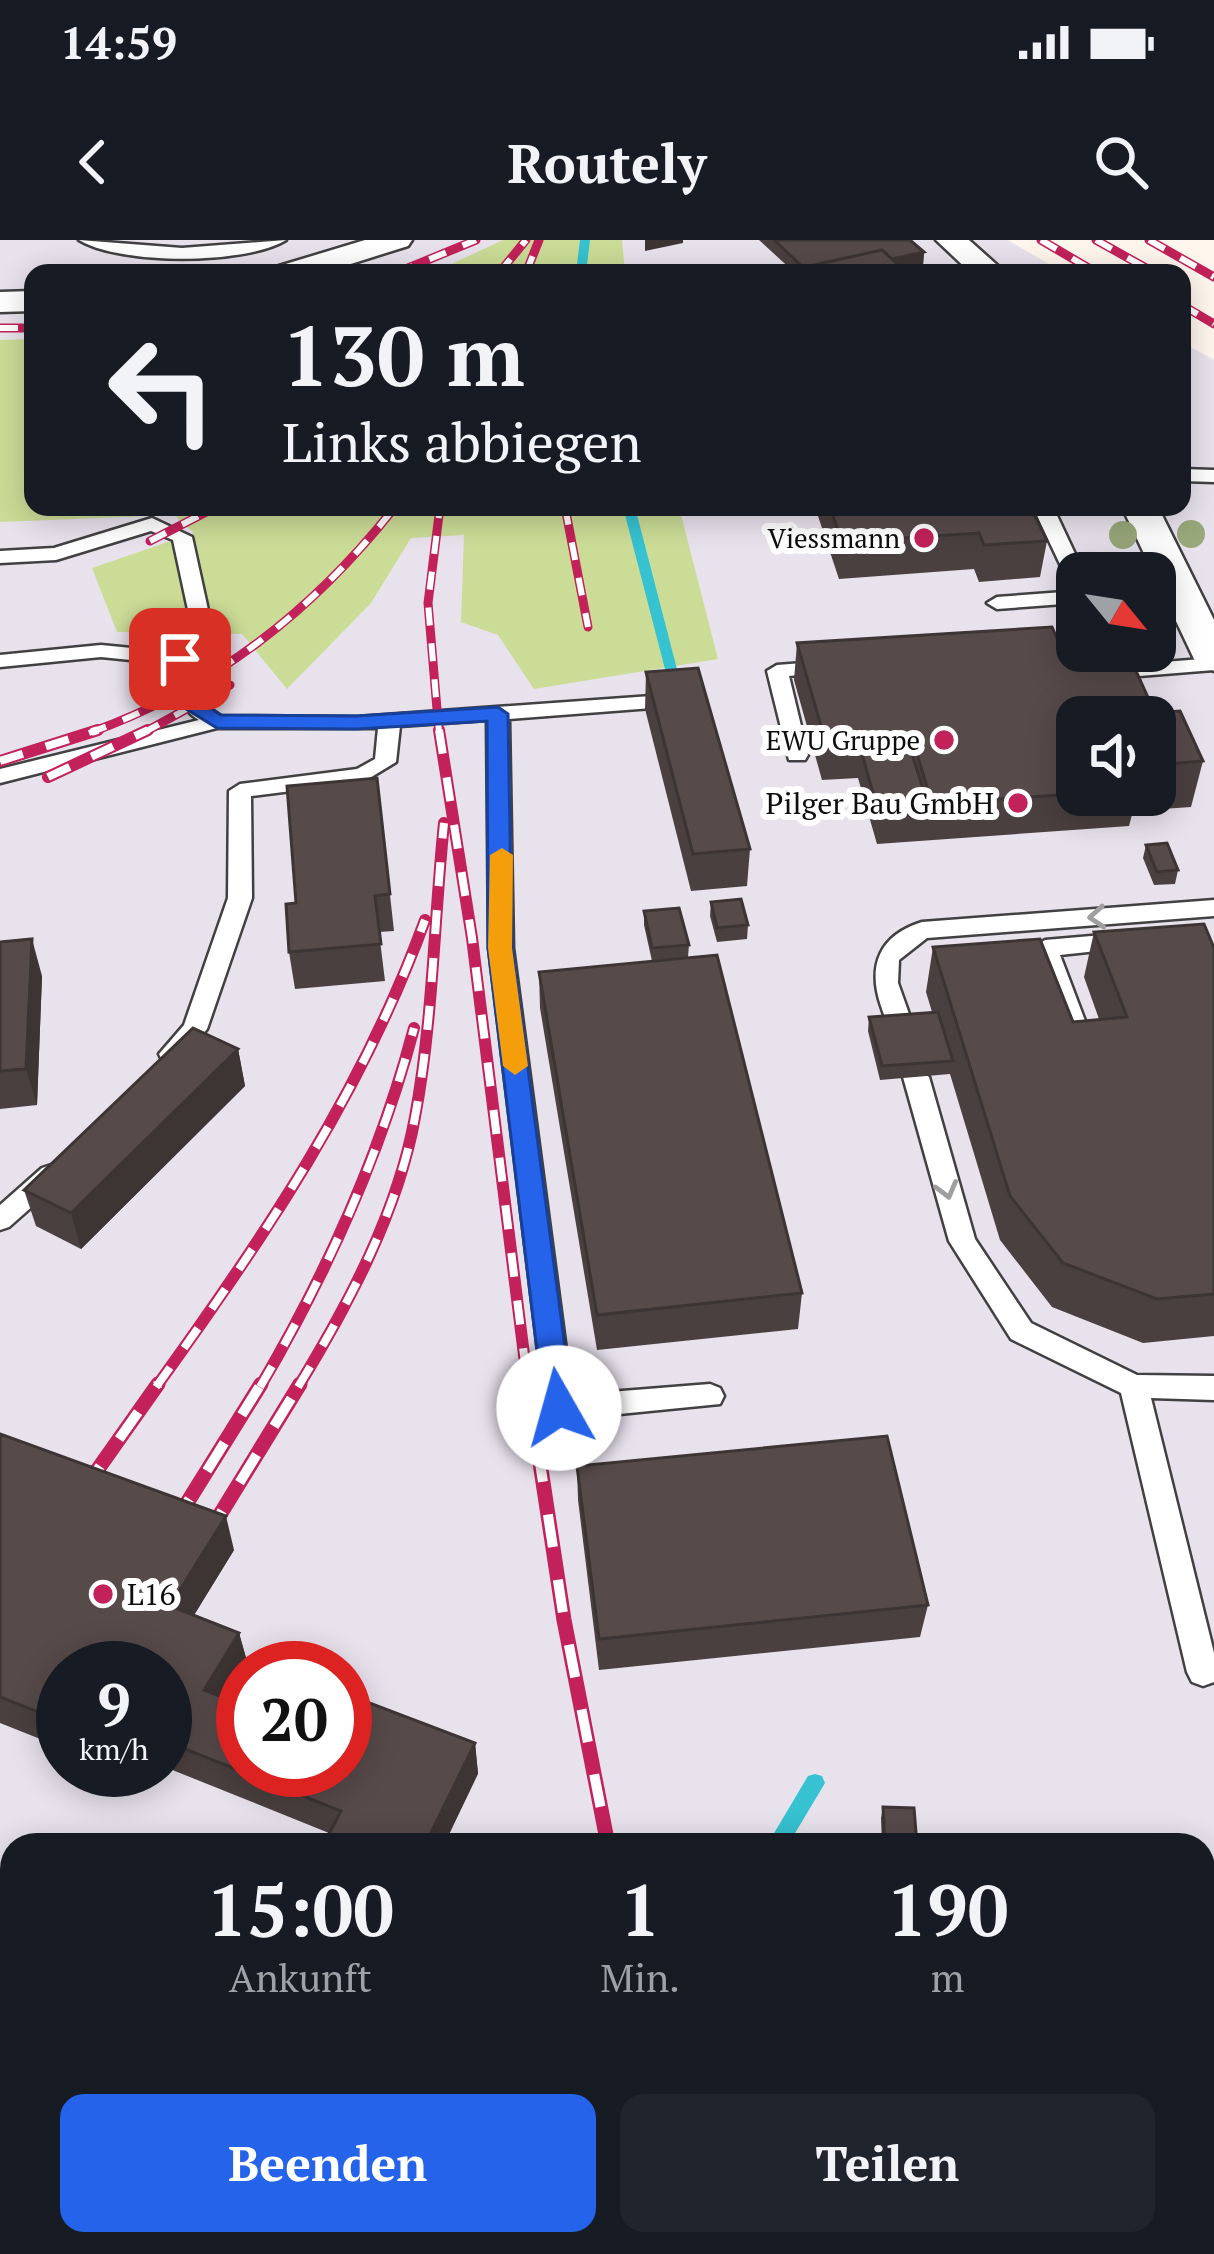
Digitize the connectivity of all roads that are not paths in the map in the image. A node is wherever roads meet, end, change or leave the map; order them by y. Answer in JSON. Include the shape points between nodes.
{"nodes":[{"id":1,"x":87,"y":240,"type":"edge"},
{"id":2,"x":278,"y":240,"type":"edge"},
{"id":3,"x":397,"y":240,"type":"edge"},
{"id":4,"x":951,"y":240,"type":"edge"},
{"id":5,"x":319,"y":264,"type":"edge"},
{"id":6,"x":979,"y":264,"type":"edge"},
{"id":7,"x":1047,"y":516,"type":"edge"},
{"id":8,"x":1144,"y":516,"type":"edge"},
{"id":9,"x":1064,"y":552,"type":"edge"},
{"id":10,"x":0,"y":557,"type":"edge"},
{"id":11,"x":1056,"y":599,"type":"edge"},
{"id":12,"x":997,"y":603,"type":"dead end"},
{"id":13,"x":180,"y":659,"type":"junction"},
{"id":14,"x":0,"y":662,"type":"edge"},
{"id":15,"x":1214,"y":662,"type":"edge"},
{"id":16,"x":848,"y":665,"type":"edge"},
{"id":17,"x":1176,"y":666,"type":"edge"},
{"id":18,"x":665,"y":700,"type":"edge"},
{"id":19,"x":498,"y":714,"type":"junction"},
{"id":20,"x":390,"y":721,"type":"junction"},
{"id":21,"x":217,"y":722,"type":"junction"},
{"id":22,"x":797,"y":755,"type":"dead end"},
{"id":23,"x":0,"y":776,"type":"edge"},
{"id":24,"x":1214,"y":908,"type":"edge"},
{"id":25,"x":1214,"y":933,"type":"edge"},
{"id":26,"x":902,"y":1028,"type":"edge"},
{"id":27,"x":1089,"y":1064,"type":"edge"},
{"id":28,"x":916,"y":1077,"type":"edge"},
{"id":29,"x":146,"y":1080,"type":"edge"},
{"id":30,"x":64,"y":1163,"type":"edge"},
{"id":31,"x":0,"y":1220,"type":"edge"},
{"id":32,"x":1134,"y":1386,"type":"junction"},
{"id":33,"x":1214,"y":1388,"type":"edge"},
{"id":34,"x":710,"y":1396,"type":"dead end"},
{"id":35,"x":1214,"y":1653,"type":"edge"}],
"edges":[{"from":1,"to":2,"type":"lane","via":[[188,254]]},
{"from":3,"to":5,"type":"street"},
{"from":4,"to":6,"type":"street"},
{"from":7,"to":9,"type":"lane"},
{"from":8,"to":15,"type":"street"},
{"from":10,"to":13,"type":"lane","via":[[56,554],[152,524],[172,530],[188,545],[200,619]]},
{"from":11,"to":12,"type":"lane"},
{"from":13,"to":14,"type":"lane","via":[[101,651]]},
{"from":13,"to":21,"type":"lane","via":[[194,707]]},
{"from":15,"to":17,"type":"lane"},
{"from":16,"to":22,"type":"lane","via":[[777,670]]},
{"from":18,"to":19,"type":"lane"},
{"from":19,"to":20,"type":"lane"},
{"from":19,"to":34,"type":"lane","via":[[500,948],[559,1408]]},
{"from":20,"to":21,"type":"lane"},
{"from":20,"to":29,"type":"lane","via":[[385,762],[363,775],[240,790],[240,898],[195,1029]]},
{"from":21,"to":23,"type":"lane"},
{"from":24,"to":26,"type":"lane","one_way":true,"via":[[922,930],[895,942],[885,960]]},
{"from":25,"to":27,"type":"lane","via":[[1045,948]]},
{"from":28,"to":32,"type":"lane","one_way":true,"via":[[962,1241],[1021,1331]]},
{"from":30,"to":31,"type":"lane"},
{"from":32,"to":33,"type":"lane"},
{"from":32,"to":35,"type":"lane","via":[[1203,1672]]}]}
